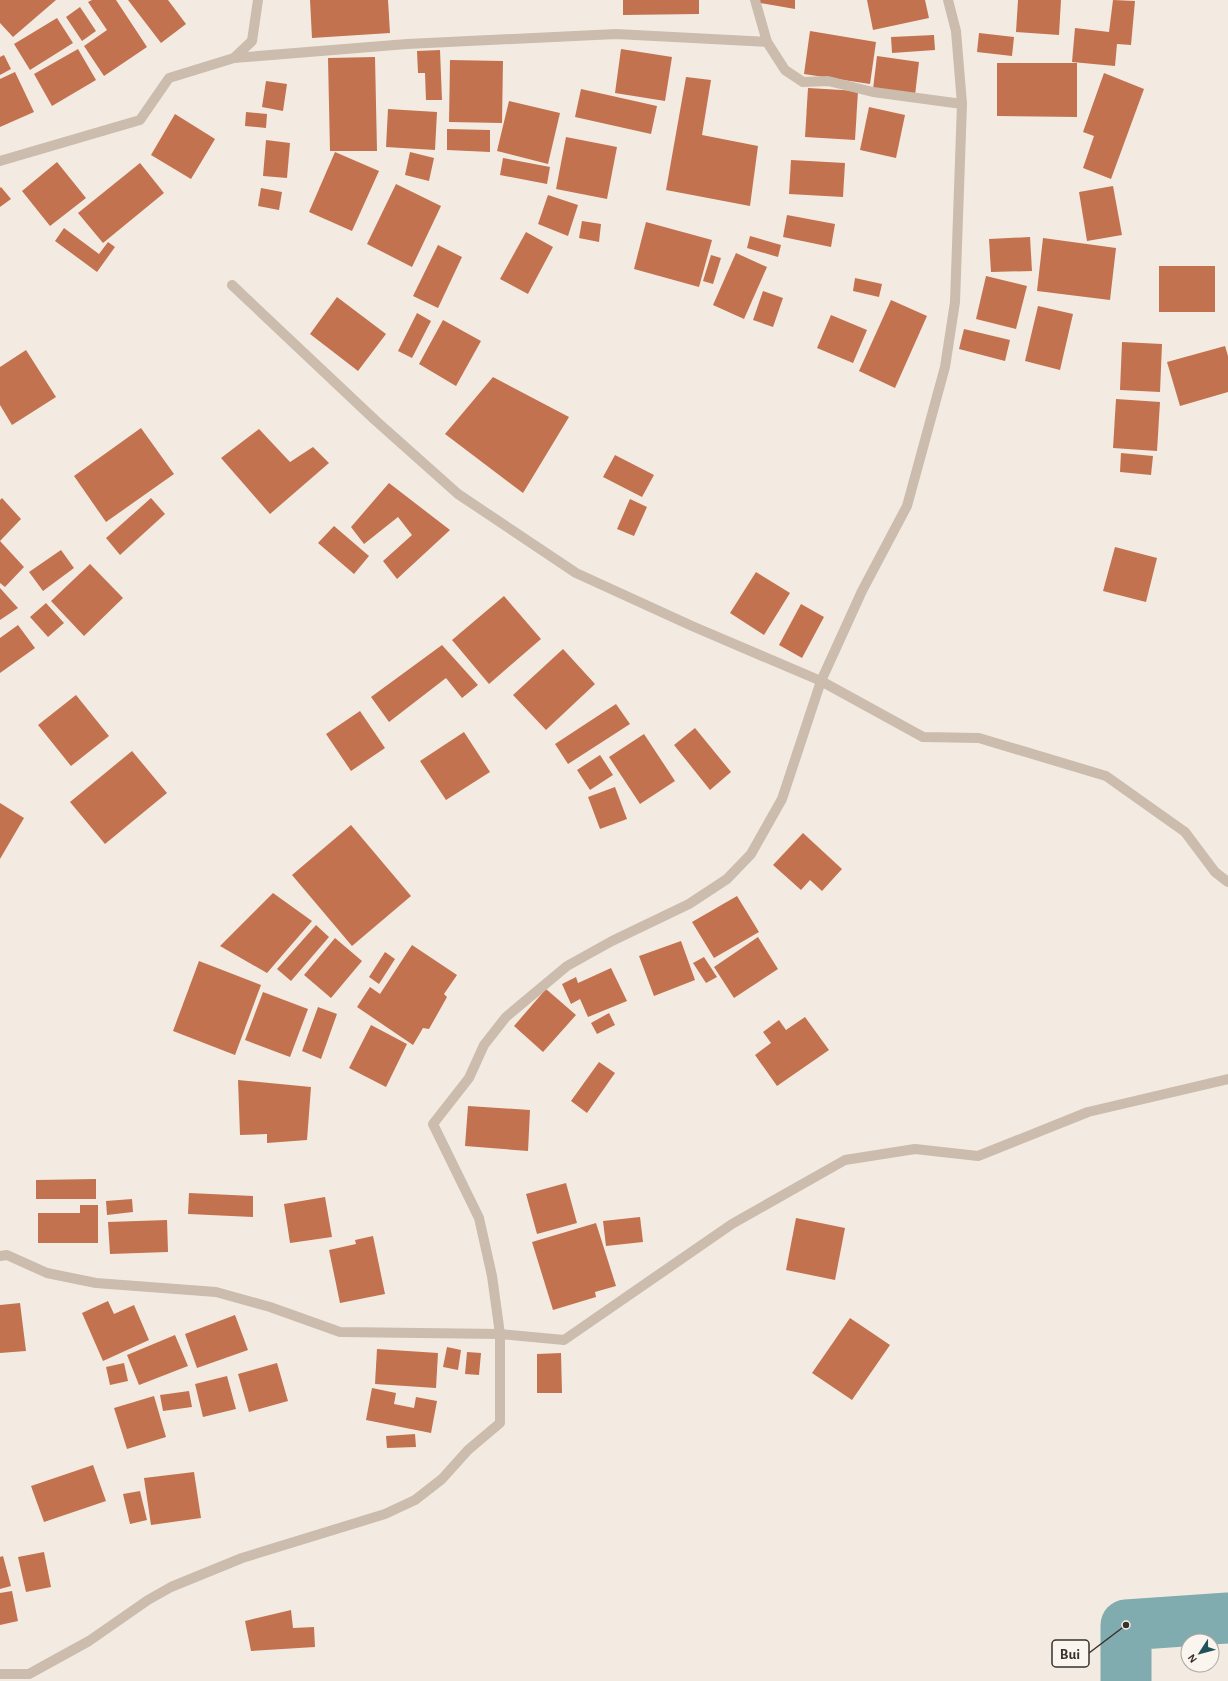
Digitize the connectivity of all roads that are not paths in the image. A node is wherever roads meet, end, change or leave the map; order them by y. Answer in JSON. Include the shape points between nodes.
{"nodes":[{"id":1,"x":258,"y":0,"type":"edge"},
{"id":2,"x":755,"y":0,"type":"edge"},
{"id":3,"x":948,"y":0,"type":"edge"},
{"id":4,"x":767,"y":42,"type":"junction"},
{"id":5,"x":234,"y":58,"type":"junction"},
{"id":6,"x":962,"y":104,"type":"junction"},
{"id":7,"x":0,"y":161,"type":"edge"},
{"id":8,"x":232,"y":285,"type":"dead end"},
{"id":9,"x":821,"y":681,"type":"junction"},
{"id":10,"x":1228,"y":882,"type":"edge"},
{"id":11,"x":1228,"y":1079,"type":"edge"},
{"id":12,"x":0,"y":1256,"type":"edge"},
{"id":13,"x":500,"y":1334,"type":"junction"},
{"id":14,"x":0,"y":1674,"type":"edge"}],
"edges":[{"from":1,"to":5,"type":"street","via":[[252,41]]},
{"from":2,"to":4,"type":"street"},
{"from":3,"to":6,"type":"street","via":[[956,31]]},
{"from":4,"to":5,"type":"street","via":[[616,34],[407,44]]},
{"from":4,"to":6,"type":"street","via":[[785,70],[803,82],[828,81],[873,92]]},
{"from":5,"to":7,"type":"street","via":[[169,78],[140,120]]},
{"from":6,"to":9,"type":"street","via":[[955,302],[945,367],[907,506],[862,591]]},
{"from":8,"to":9,"type":"street","via":[[458,494],[576,573]]},
{"from":9,"to":10,"type":"street","via":[[923,737],[979,738],[1106,776],[1185,832],[1215,872]]},
{"from":9,"to":13,"type":"street","via":[[782,799],[751,854],[727,879],[689,904],[567,966],[506,1017],[484,1045],[469,1078],[433,1124],[479,1218],[492,1276]]},
{"from":11,"to":13,"type":"street","via":[[1088,1112],[978,1156],[915,1150],[845,1160],[732,1224],[564,1340]]},
{"from":12,"to":13,"type":"street","via":[[7,1255],[47,1273],[96,1283],[216,1292],[270,1307],[340,1332]]},
{"from":13,"to":14,"type":"street","via":[[500,1423],[468,1450],[442,1479],[416,1500],[385,1514],[242,1558],[178,1584],[148,1600],[89,1641],[29,1674]]}]}
